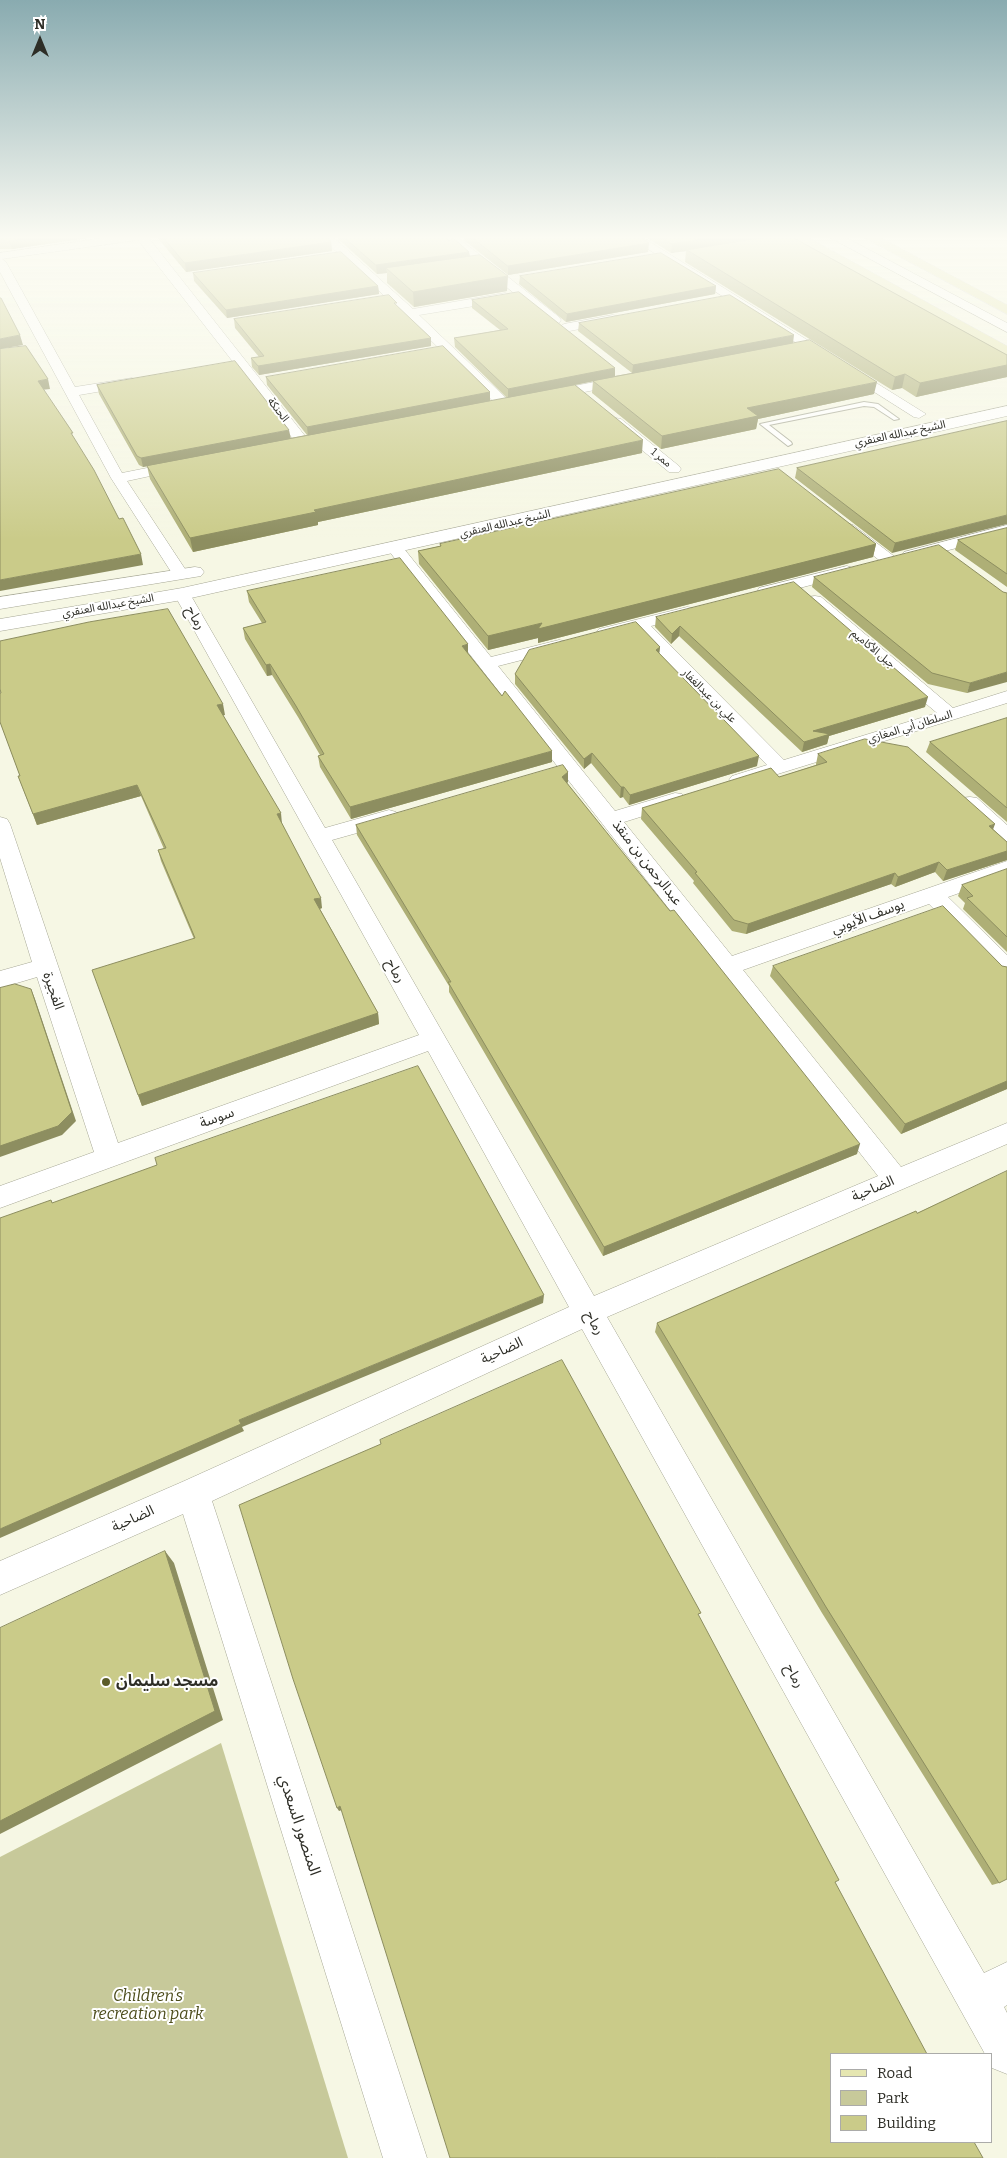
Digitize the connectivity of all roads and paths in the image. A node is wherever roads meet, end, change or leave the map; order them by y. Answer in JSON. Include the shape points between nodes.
{"nodes":[{"id":1,"x":37,"y":338,"type":"edge"},
{"id":2,"x":224,"y":338,"type":"edge"},
{"id":3,"x":436,"y":338,"type":"edge"},
{"id":4,"x":797,"y":338,"type":"edge"},
{"id":5,"x":979,"y":338,"type":"edge"},
{"id":6,"x":810,"y":346,"type":"junction"},
{"id":7,"x":448,"y":349,"type":"junction"},
{"id":8,"x":791,"y":350,"type":"edge"},
{"id":9,"x":428,"y":352,"type":"edge"},
{"id":10,"x":1005,"y":352,"type":"edge"},
{"id":11,"x":240,"y":363,"type":"junction"},
{"id":12,"x":222,"y":366,"type":"edge"},
{"id":13,"x":615,"y":368,"type":"edge"},
{"id":14,"x":147,"y":379,"type":"edge"},
{"id":15,"x":577,"y":390,"type":"junction"},
{"id":16,"x":72,"y":392,"type":"junction"},
{"id":17,"x":531,"y":398,"type":"edge"},
{"id":18,"x":592,"y":402,"type":"edge"},
{"id":19,"x":484,"y":407,"type":"edge"},
{"id":20,"x":937,"y":410,"type":"dead end"},
{"id":21,"x":1007,"y":411,"type":"edge"},
{"id":22,"x":607,"y":414,"type":"edge"},
{"id":23,"x":919,"y":414,"type":"junction"},
{"id":24,"x":896,"y":419,"type":"junction"},
{"id":25,"x":788,"y":444,"type":"junction"},
{"id":26,"x":283,"y":445,"type":"edge"},
{"id":27,"x":196,"y":462,"type":"edge"},
{"id":28,"x":766,"y":464,"type":"junction"},
{"id":29,"x":674,"y":469,"type":"junction"},
{"id":30,"x":782,"y":476,"type":"edge"},
{"id":31,"x":118,"y":478,"type":"junction"},
{"id":32,"x":588,"y":488,"type":"dead end"},
{"id":33,"x":835,"y":518,"type":"edge"},
{"id":34,"x":1007,"y":530,"type":"edge"},
{"id":35,"x":395,"y":548,"type":"junction"},
{"id":36,"x":939,"y":548,"type":"junction"},
{"id":37,"x":954,"y":559,"type":"edge"},
{"id":38,"x":889,"y":560,"type":"junction"},
{"id":39,"x":209,"y":569,"type":"dead end"},
{"id":40,"x":181,"y":584,"type":"junction"},
{"id":41,"x":796,"y":584,"type":"junction"},
{"id":42,"x":750,"y":596,"type":"edge"},
{"id":43,"x":0,"y":603,"type":"edge"},
{"id":44,"x":704,"y":608,"type":"edge"},
{"id":45,"x":639,"y":624,"type":"junction"},
{"id":46,"x":0,"y":625,"type":"edge"},
{"id":47,"x":592,"y":637,"type":"edge"},
{"id":48,"x":573,"y":642,"type":"edge"},
{"id":49,"x":488,"y":663,"type":"junction"},
{"id":50,"x":1007,"y":697,"type":"edge"},
{"id":51,"x":951,"y":715,"type":"junction"},
{"id":52,"x":780,"y":767,"type":"junction"},
{"id":53,"x":724,"y":784,"type":"edge"},
{"id":54,"x":956,"y":791,"type":"edge"},
{"id":55,"x":696,"y":793,"type":"edge"},
{"id":56,"x":412,"y":810,"type":"edge"},
{"id":57,"x":611,"y":819,"type":"junction"},
{"id":58,"x":0,"y":824,"type":"edge"},
{"id":59,"x":1007,"y":836,"type":"edge"},
{"id":60,"x":319,"y":837,"type":"junction"},
{"id":61,"x":1007,"y":868,"type":"edge"},
{"id":62,"x":932,"y":894,"type":"junction"},
{"id":63,"x":45,"y":966,"type":"junction"},
{"id":64,"x":728,"y":966,"type":"junction"},
{"id":65,"x":1007,"y":969,"type":"edge"},
{"id":66,"x":0,"y":980,"type":"edge"},
{"id":67,"x":434,"y":1039,"type":"junction"},
{"id":68,"x":1007,"y":1133,"type":"edge"},
{"id":69,"x":109,"y":1156,"type":"junction"},
{"id":70,"x":896,"y":1180,"type":"junction"},
{"id":71,"x":0,"y":1197,"type":"edge"},
{"id":72,"x":588,"y":1312,"type":"junction"},
{"id":73,"x":194,"y":1493,"type":"junction"},
{"id":74,"x":0,"y":1578,"type":"edge"},
{"id":75,"x":992,"y":1991,"type":"edge"},
{"id":76,"x":1007,"y":2053,"type":"edge"},
{"id":77,"x":405,"y":2158,"type":"edge"}],
"edges":[{"from":1,"to":16,"type":"street","name":"رماح"},
{"from":2,"to":11,"type":"street","name":"الحنكة"},
{"from":3,"to":7,"type":"street"},
{"from":4,"to":6,"type":"street"},
{"from":5,"to":10,"type":"main road"},
{"from":6,"to":8,"type":"street"},
{"from":6,"to":23,"type":"street"},
{"from":7,"to":9,"type":"street"},
{"from":7,"to":19,"type":"street","via":[[508,402]]},
{"from":11,"to":12,"type":"street"},
{"from":11,"to":26,"type":"street","name":"الحنكة","via":[[261,381],[307,440]]},
{"from":13,"to":15,"type":"street","via":[[634,379]]},
{"from":14,"to":16,"type":"street"},
{"from":15,"to":17,"type":"street"},
{"from":15,"to":18,"type":"street"},
{"from":16,"to":31,"type":"street","name":"رماح"},
{"from":20,"to":23,"type":"street","name":"الشيخ عبدالله العنقري"},
{"from":21,"to":28,"type":"street","name":"الشيخ عبدالله العنقري"},
{"from":22,"to":29,"type":"street","name":"ممر 1"},
{"from":23,"to":24,"type":"street","name":"الشيخ عبدالله العنقري"},
{"from":24,"to":25,"type":"street","name":"الشيخ عبدالله العنقري"},
{"from":24,"to":25,"type":"lane","via":[[876,405],[864,404],[762,424]]},
{"from":25,"to":29,"type":"street","name":"الشيخ عبدالله العنقري"},
{"from":27,"to":31,"type":"street"},
{"from":28,"to":30,"type":"street"},
{"from":28,"to":35,"type":"street","name":"الشيخ عبدالله العنقري"},
{"from":29,"to":32,"type":"street","name":"الشيخ عبدالله العنقري"},
{"from":31,"to":40,"type":"street","name":"رماح"},
{"from":33,"to":38,"type":"street"},
{"from":34,"to":36,"type":"street"},
{"from":35,"to":40,"type":"street","name":"الشيخ عبدالله العنقري"},
{"from":35,"to":49,"type":"street","name":"عبدالرحمن بن منقذ"},
{"from":36,"to":37,"type":"street"},
{"from":36,"to":38,"type":"street"},
{"from":38,"to":41,"type":"street"},
{"from":39,"to":40,"type":"street","name":"الشيخ عبدالله العنقري"},
{"from":40,"to":43,"type":"street","name":"الشيخ عبدالله العنقري"},
{"from":40,"to":46,"type":"street","name":"الشيخ عبدالله العنقري"},
{"from":40,"to":60,"type":"street","name":"رماح"},
{"from":41,"to":42,"type":"street"},
{"from":41,"to":51,"type":"street","name":"جبل الأكاميم"},
{"from":44,"to":45,"type":"street"},
{"from":45,"to":47,"type":"street"},
{"from":45,"to":52,"type":"street","name":"علي بن عبدالغفار"},
{"from":48,"to":49,"type":"street"},
{"from":49,"to":57,"type":"street","name":"عبدالرحمن بن منقذ","via":[[560,768]]},
{"from":50,"to":51,"type":"street","name":"السلطان أبي المغازي"},
{"from":51,"to":52,"type":"street","name":"السلطان أبي المغازي","via":[[898,740]]},
{"from":52,"to":53,"type":"street","name":"السلطان أبي المغازي"},
{"from":54,"to":59,"type":"street"},
{"from":55,"to":57,"type":"street"},
{"from":56,"to":60,"type":"street"},
{"from":57,"to":64,"type":"street","name":"عبدالرحمن بن منقذ"},
{"from":58,"to":63,"type":"street","name":"الفجيرة"},
{"from":60,"to":67,"type":"street","name":"رماح"},
{"from":61,"to":62,"type":"street","name":"يوسف الأيوبي"},
{"from":62,"to":64,"type":"street","name":"يوسف الأيوبي"},
{"from":62,"to":65,"type":"street"},
{"from":63,"to":66,"type":"street"},
{"from":63,"to":69,"type":"street","name":"الفجيرة"},
{"from":64,"to":70,"type":"street","name":"عبدالرحمن بن منقذ"},
{"from":67,"to":69,"type":"street","name":"سوسة"},
{"from":67,"to":72,"type":"street","name":"رماح"},
{"from":68,"to":70,"type":"street","name":"الضاحية"},
{"from":69,"to":71,"type":"street","name":"سوسة"},
{"from":70,"to":72,"type":"street","name":"الضاحية"},
{"from":72,"to":73,"type":"street","name":"الضاحية"},
{"from":72,"to":75,"type":"street","name":"رماح"},
{"from":73,"to":74,"type":"street","name":"الضاحية"},
{"from":73,"to":77,"type":"street","name":"المنصور السعدي"},
{"from":75,"to":76,"type":"street","name":"رماح"}]}
